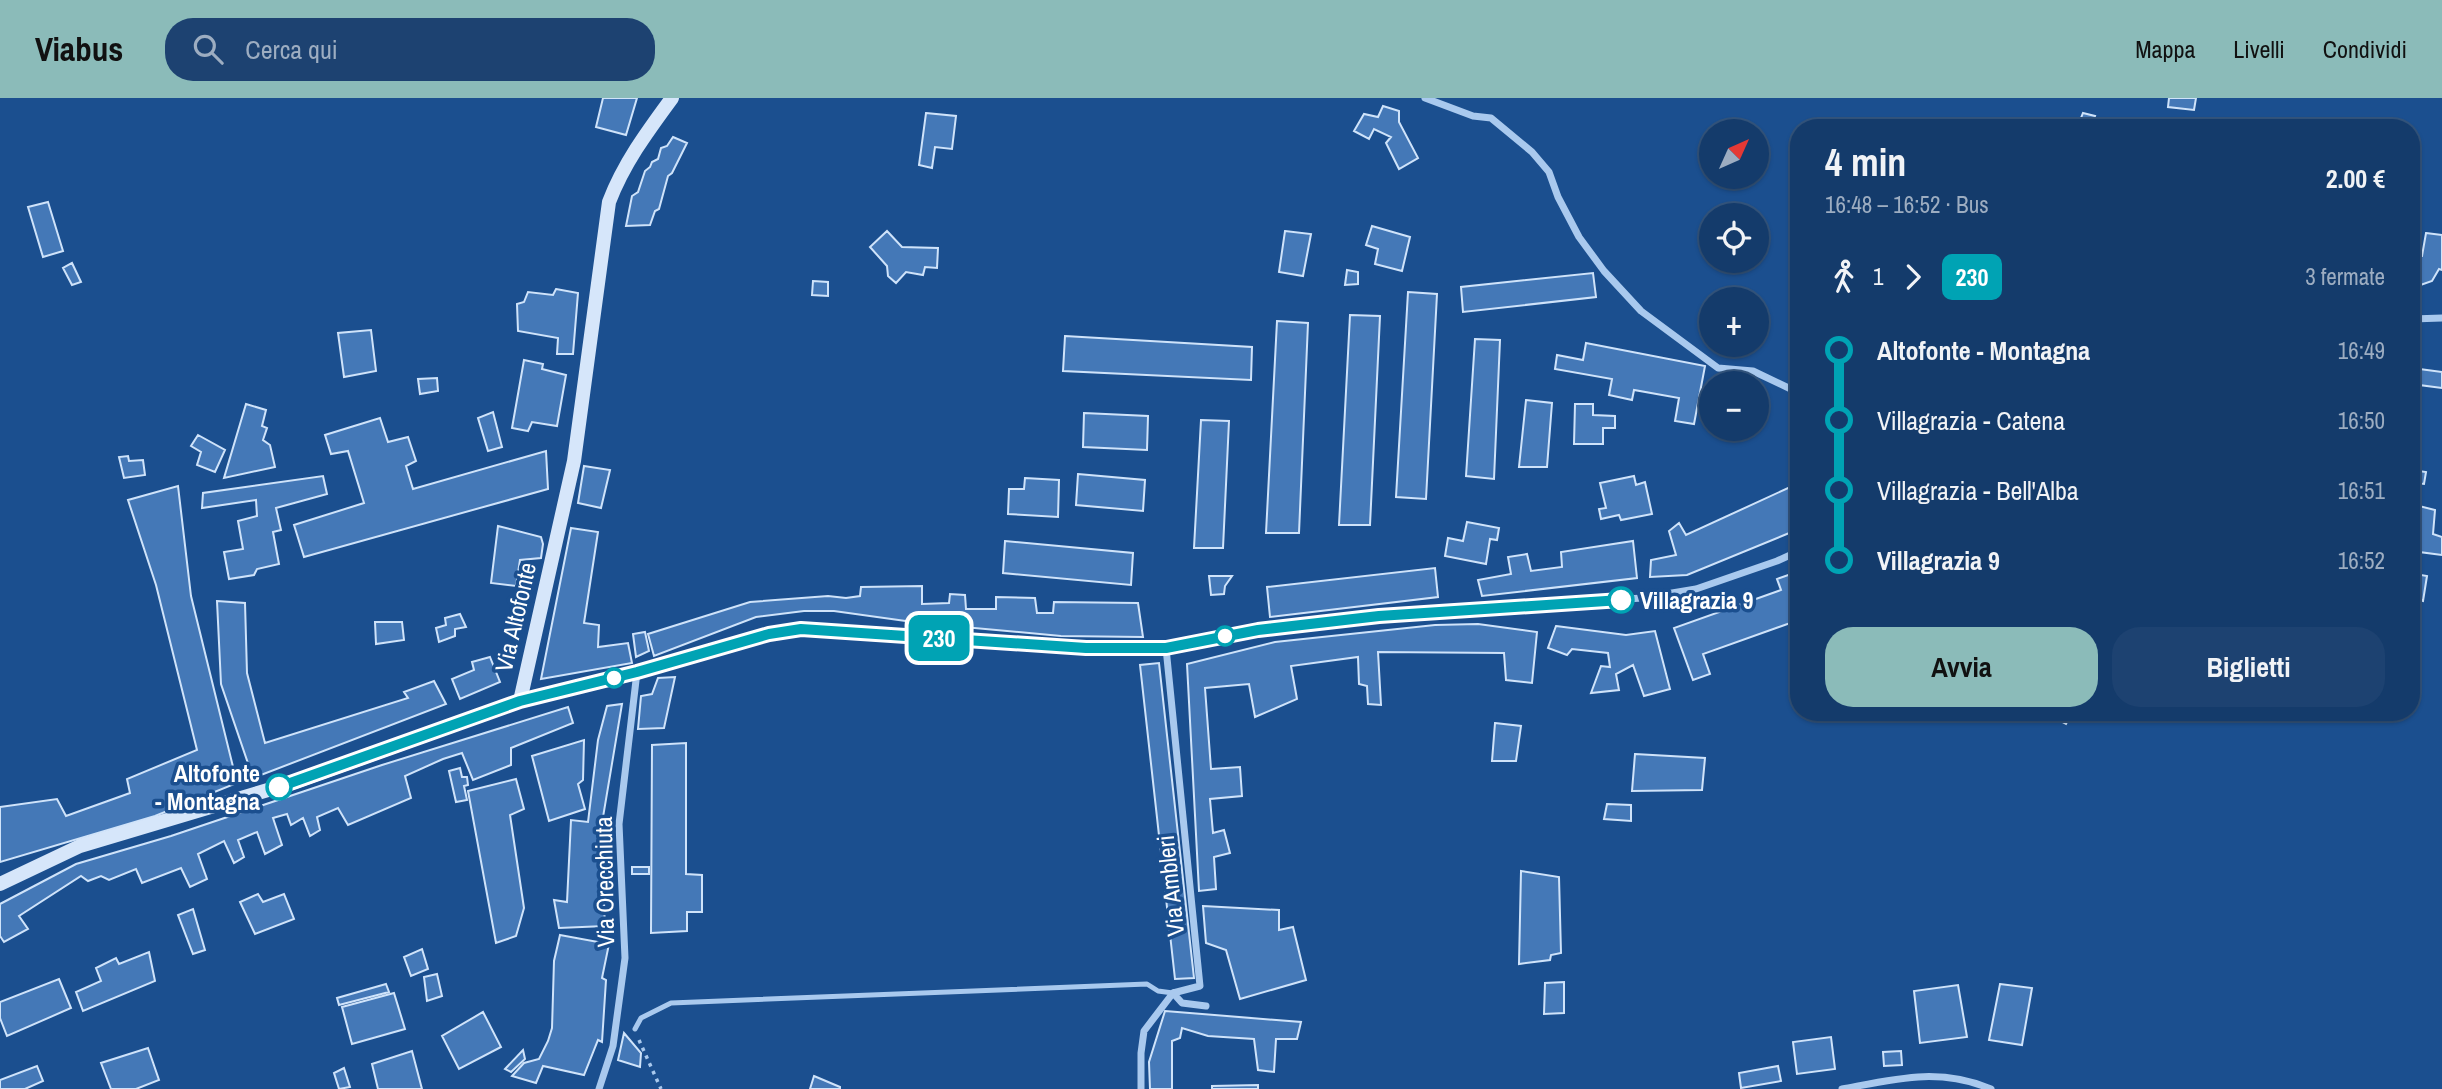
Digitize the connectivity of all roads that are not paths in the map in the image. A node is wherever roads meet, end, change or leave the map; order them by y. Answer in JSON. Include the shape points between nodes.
{"nodes":[{"id":1,"x":672,"y":98,"type":"edge"},
{"id":2,"x":1425,"y":98,"type":"edge"},
{"id":3,"x":2420,"y":318,"type":"edge"},
{"id":4,"x":2442,"y":318,"type":"edge"},
{"id":5,"x":1790,"y":389,"type":"edge"},
{"id":6,"x":1790,"y":555,"type":"edge"},
{"id":7,"x":1166,"y":648,"type":"junction"},
{"id":8,"x":637,"y":672,"type":"junction"},
{"id":9,"x":520,"y":701,"type":"junction"},
{"id":10,"x":0,"y":884,"type":"edge"},
{"id":11,"x":1173,"y":993,"type":"junction"},
{"id":12,"x":1206,"y":1006,"type":"dead end"},
{"id":13,"x":635,"y":1029,"type":"road end"},
{"id":14,"x":599,"y":1089,"type":"edge"},
{"id":15,"x":1141,"y":1089,"type":"edge"},
{"id":16,"x":1842,"y":1089,"type":"edge"},
{"id":17,"x":1991,"y":1089,"type":"edge"}],
"edges":[{"from":1,"to":9,"type":"main road","name":"Via Altofonte","via":[[638,144],[609,202],[573,461]]},
{"from":2,"to":5,"type":"street","via":[[1491,118],[1532,152],[1549,172],[1579,237],[1640,310],[1718,368],[1753,371]]},
{"from":3,"to":4,"type":"street"},
{"from":6,"to":7,"type":"street","via":[[1696,589],[1642,598],[1379,616],[1258,630]]},
{"from":7,"to":8,"type":"street","via":[[1086,648],[801,629]]},
{"from":7,"to":11,"type":"street","name":"Via Ambleri","via":[[1200,986]]},
{"from":8,"to":9,"type":"street"},
{"from":8,"to":14,"type":"street","name":"Via Orecchiuta","via":[[619,824],[625,958],[613,1046]]},
{"from":9,"to":10,"type":"main road","name":"Via Altofonte","via":[[298,781],[80,846]]},
{"from":11,"to":12,"type":"street","via":[[1182,1003]]},
{"from":11,"to":13,"type":"lane","via":[[1147,984],[671,1003],[641,1018]]},
{"from":11,"to":15,"type":"street","name":"Via Ambleri","via":[[1144,1031]]},
{"from":16,"to":17,"type":"street","via":[[1914,1076],[1947,1076]]}]}
